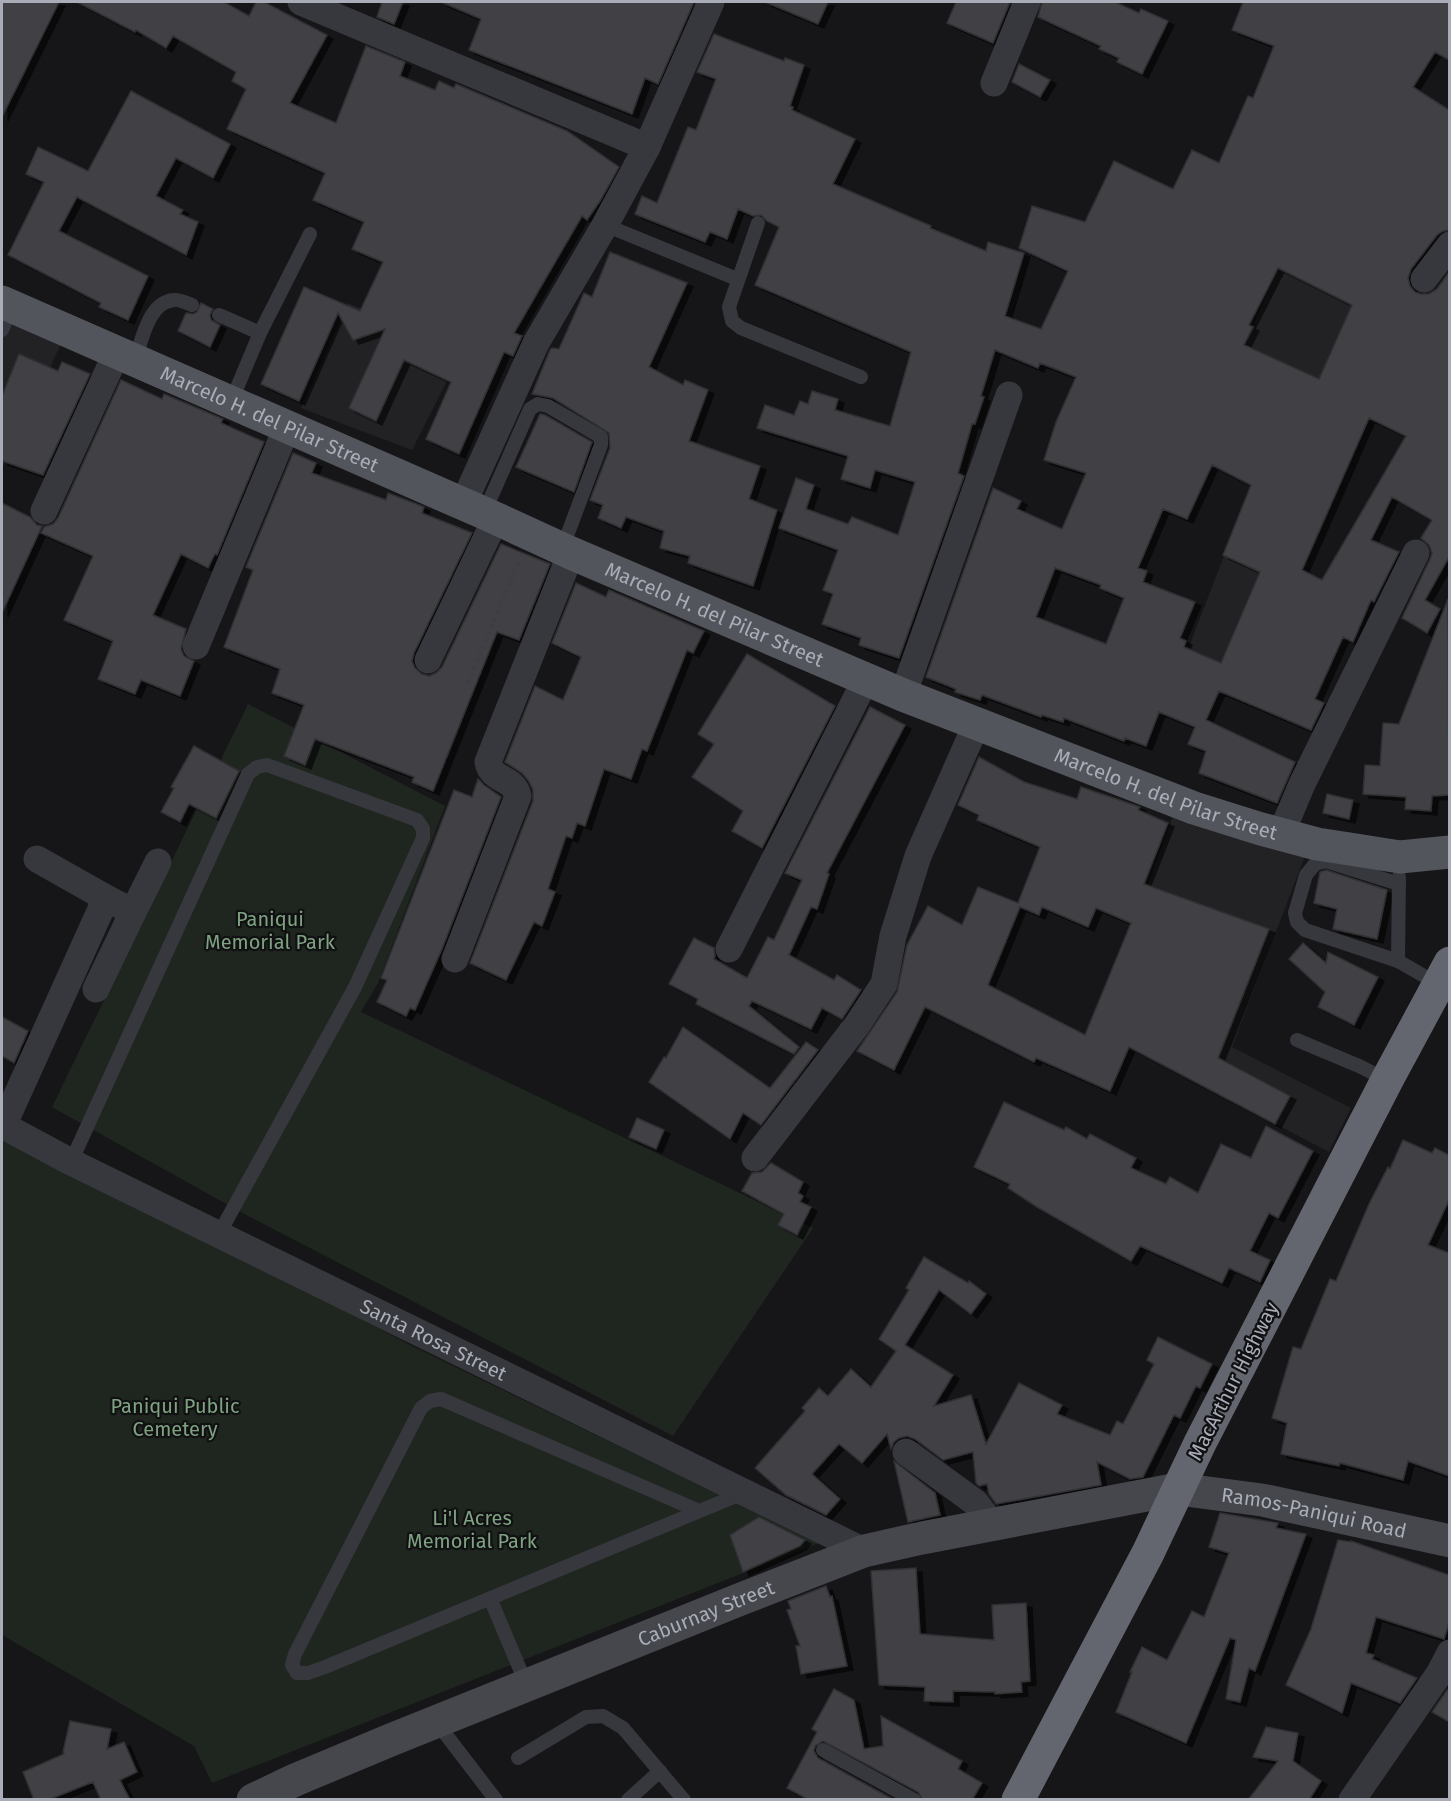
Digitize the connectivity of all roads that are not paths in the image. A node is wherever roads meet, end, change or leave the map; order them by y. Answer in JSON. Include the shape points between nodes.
{"nodes":[{"id":1,"x":301,"y":2,"type":"edge"},
{"id":2,"x":711,"y":2,"type":"edge"},
{"id":3,"x":1027,"y":2,"type":"edge"},
{"id":4,"x":994,"y":83,"type":"dead end"},
{"id":5,"x":647,"y":147,"type":"junction"},
{"id":6,"x":758,"y":223,"type":"dead end"},
{"id":7,"x":605,"y":225,"type":"junction"},
{"id":8,"x":310,"y":234,"type":"dead end"},
{"id":9,"x":1449,"y":245,"type":"edge"},
{"id":10,"x":737,"y":279,"type":"junction"},
{"id":11,"x":1424,"y":279,"type":"dead end"},
{"id":12,"x":192,"y":304,"type":"dead end"},
{"id":13,"x":5,"y":313,"type":"edge"},
{"id":14,"x":219,"y":315,"type":"dead end"},
{"id":15,"x":260,"y":333,"type":"junction"},
{"id":16,"x":126,"y":356,"type":"junction"},
{"id":17,"x":861,"y":377,"type":"dead end"},
{"id":18,"x":1009,"y":395,"type":"dead end"},
{"id":19,"x":231,"y":402,"type":"junction"},
{"id":20,"x":287,"y":427,"type":"junction"},
{"id":21,"x":44,"y":511,"type":"dead end"},
{"id":22,"x":481,"y":512,"type":"junction"},
{"id":23,"x":566,"y":551,"type":"junction"},
{"id":24,"x":1416,"y":553,"type":"dead end"},
{"id":25,"x":195,"y":646,"type":"dead end"},
{"id":26,"x":428,"y":660,"type":"dead end"},
{"id":27,"x":866,"y":679,"type":"junction"},
{"id":28,"x":903,"y":695,"type":"junction"},
{"id":29,"x":976,"y":725,"type":"junction"},
{"id":30,"x":1281,"y":834,"type":"junction"},
{"id":31,"x":1449,"y":852,"type":"edge"},
{"id":32,"x":37,"y":860,"type":"dead end"},
{"id":33,"x":158,"y":862,"type":"dead end"},
{"id":34,"x":1400,"y":870,"type":"junction"},
{"id":35,"x":106,"y":898,"type":"junction"},
{"id":36,"x":133,"y":912,"type":"junction"},
{"id":37,"x":729,"y":949,"type":"dead end"},
{"id":38,"x":455,"y":959,"type":"dead end"},
{"id":39,"x":1398,"y":961,"type":"junction"},
{"id":40,"x":1446,"y":980,"type":"edge"},
{"id":41,"x":96,"y":988,"type":"dead end"},
{"id":42,"x":1297,"y":1040,"type":"dead end"},
{"id":43,"x":1387,"y":1080,"type":"junction"},
{"id":44,"x":2,"y":1126,"type":"edge"},
{"id":45,"x":755,"y":1158,"type":"dead end"},
{"id":46,"x":71,"y":1162,"type":"junction"},
{"id":47,"x":219,"y":1234,"type":"junction"},
{"id":48,"x":906,"y":1452,"type":"dead end"},
{"id":49,"x":1178,"y":1489,"type":"junction"},
{"id":50,"x":745,"y":1492,"type":"junction"},
{"id":51,"x":699,"y":1511,"type":"junction"},
{"id":52,"x":991,"y":1524,"type":"junction"},
{"id":53,"x":1449,"y":1541,"type":"edge"},
{"id":54,"x":864,"y":1551,"type":"junction"},
{"id":55,"x":490,"y":1598,"type":"junction"},
{"id":56,"x":1449,"y":1653,"type":"edge"},
{"id":57,"x":527,"y":1686,"type":"junction"},
{"id":58,"x":438,"y":1723,"type":"junction"},
{"id":59,"x":823,"y":1750,"type":"dead end"},
{"id":60,"x":518,"y":1758,"type":"dead end"},
{"id":61,"x":660,"y":1772,"type":"junction"},
{"id":62,"x":253,"y":1800,"type":"edge"},
{"id":63,"x":496,"y":1800,"type":"edge"},
{"id":64,"x":628,"y":1800,"type":"edge"},
{"id":65,"x":684,"y":1800,"type":"edge"},
{"id":66,"x":914,"y":1800,"type":"edge"},
{"id":67,"x":1018,"y":1800,"type":"edge"},
{"id":68,"x":1352,"y":1800,"type":"edge"}],
"edges":[{"from":1,"to":5,"type":"street"},
{"from":2,"to":5,"type":"street"},
{"from":3,"to":4,"type":"street"},
{"from":5,"to":7,"type":"street"},
{"from":6,"to":10,"type":"lane"},
{"from":7,"to":10,"type":"lane"},
{"from":7,"to":22,"type":"street","via":[[536,343]]},
{"from":8,"to":15,"type":"lane"},
{"from":9,"to":11,"type":"street"},
{"from":10,"to":17,"type":"lane","via":[[729,307],[732,321]]},
{"from":12,"to":16,"type":"lane","via":[[175,299],[163,303],[153,312]]},
{"from":13,"to":16,"type":"main road","name":"Marcelo H. del Pilar Street"},
{"from":14,"to":15,"type":"lane"},
{"from":15,"to":19,"type":"lane"},
{"from":16,"to":19,"type":"main road","name":"Marcelo H. del Pilar Street"},
{"from":16,"to":21,"type":"street"},
{"from":18,"to":28,"type":"street"},
{"from":19,"to":20,"type":"main road","name":"Marcelo H. del Pilar Street"},
{"from":20,"to":22,"type":"main road","name":"Marcelo H. del Pilar Street"},
{"from":20,"to":25,"type":"street"},
{"from":22,"to":23,"type":"main road","name":"Marcelo H. del Pilar Street"},
{"from":22,"to":23,"type":"lane","via":[[530,409],[538,404],[548,406],[601,437]]},
{"from":22,"to":26,"type":"street"},
{"from":23,"to":27,"type":"main road","name":"Marcelo H. del Pilar Street"},
{"from":23,"to":38,"type":"street","via":[[488,762],[489,770],[510,783],[518,796]]},
{"from":24,"to":30,"type":"street"},
{"from":27,"to":28,"type":"main road","name":"Marcelo H. del Pilar Street"},
{"from":27,"to":37,"type":"street"},
{"from":28,"to":29,"type":"main road","name":"Marcelo H. del Pilar Street"},
{"from":29,"to":30,"type":"main road","name":"Marcelo H. del Pilar Street","via":[[1194,808]]},
{"from":29,"to":45,"type":"street","via":[[918,856],[893,936],[884,984]]},
{"from":30,"to":34,"type":"main road","name":"Marcelo H. del Pilar Street"},
{"from":31,"to":34,"type":"main road","name":"Marcelo H. del Pilar Street"},
{"from":32,"to":35,"type":"street"},
{"from":33,"to":36,"type":"street"},
{"from":34,"to":39,"type":"lane"},
{"from":34,"to":39,"type":"lane","via":[[1326,861],[1315,864],[1305,875],[1295,913],[1305,930]]},
{"from":35,"to":36,"type":"street"},
{"from":35,"to":44,"type":"street"},
{"from":36,"to":41,"type":"street"},
{"from":39,"to":40,"type":"lane"},
{"from":40,"to":43,"type":"highway","name":"MacArthur Highway"},
{"from":42,"to":43,"type":"lane"},
{"from":43,"to":49,"type":"highway","name":"MacArthur Highway"},
{"from":44,"to":46,"type":"street","name":"Santa Rosa Street"},
{"from":46,"to":47,"type":"street","name":"Santa Rosa Street"},
{"from":46,"to":47,"type":"lane","via":[[248,774],[267,765],[417,820],[423,838],[371,956]]},
{"from":47,"to":50,"type":"street","name":"Santa Rosa Street"},
{"from":48,"to":52,"type":"street","via":[[976,1503]]},
{"from":49,"to":52,"type":"street","name":"Caburnay Street"},
{"from":49,"to":53,"type":"street","name":"Ramos-Paniqui Road","via":[[1262,1500]]},
{"from":49,"to":67,"type":"highway","name":"MacArthur Highway"},
{"from":50,"to":51,"type":"lane"},
{"from":50,"to":54,"type":"street","name":"Santa Rosa Street"},
{"from":51,"to":55,"type":"lane"},
{"from":51,"to":55,"type":"lane","via":[[441,1399],[430,1401],[421,1408],[292,1665],[297,1672],[308,1673]]},
{"from":52,"to":54,"type":"street","name":"Caburnay Street"},
{"from":54,"to":57,"type":"street","name":"Caburnay Street"},
{"from":55,"to":57,"type":"lane"},
{"from":56,"to":68,"type":"street","via":[[1439,1674]]},
{"from":57,"to":58,"type":"street","name":"Caburnay Street"},
{"from":58,"to":62,"type":"street","name":"Caburnay Street"},
{"from":58,"to":63,"type":"lane"},
{"from":59,"to":66,"type":"lane"},
{"from":60,"to":61,"type":"lane","via":[[586,1717],[603,1716],[623,1728]]},
{"from":61,"to":64,"type":"lane"},
{"from":61,"to":65,"type":"lane"}]}
